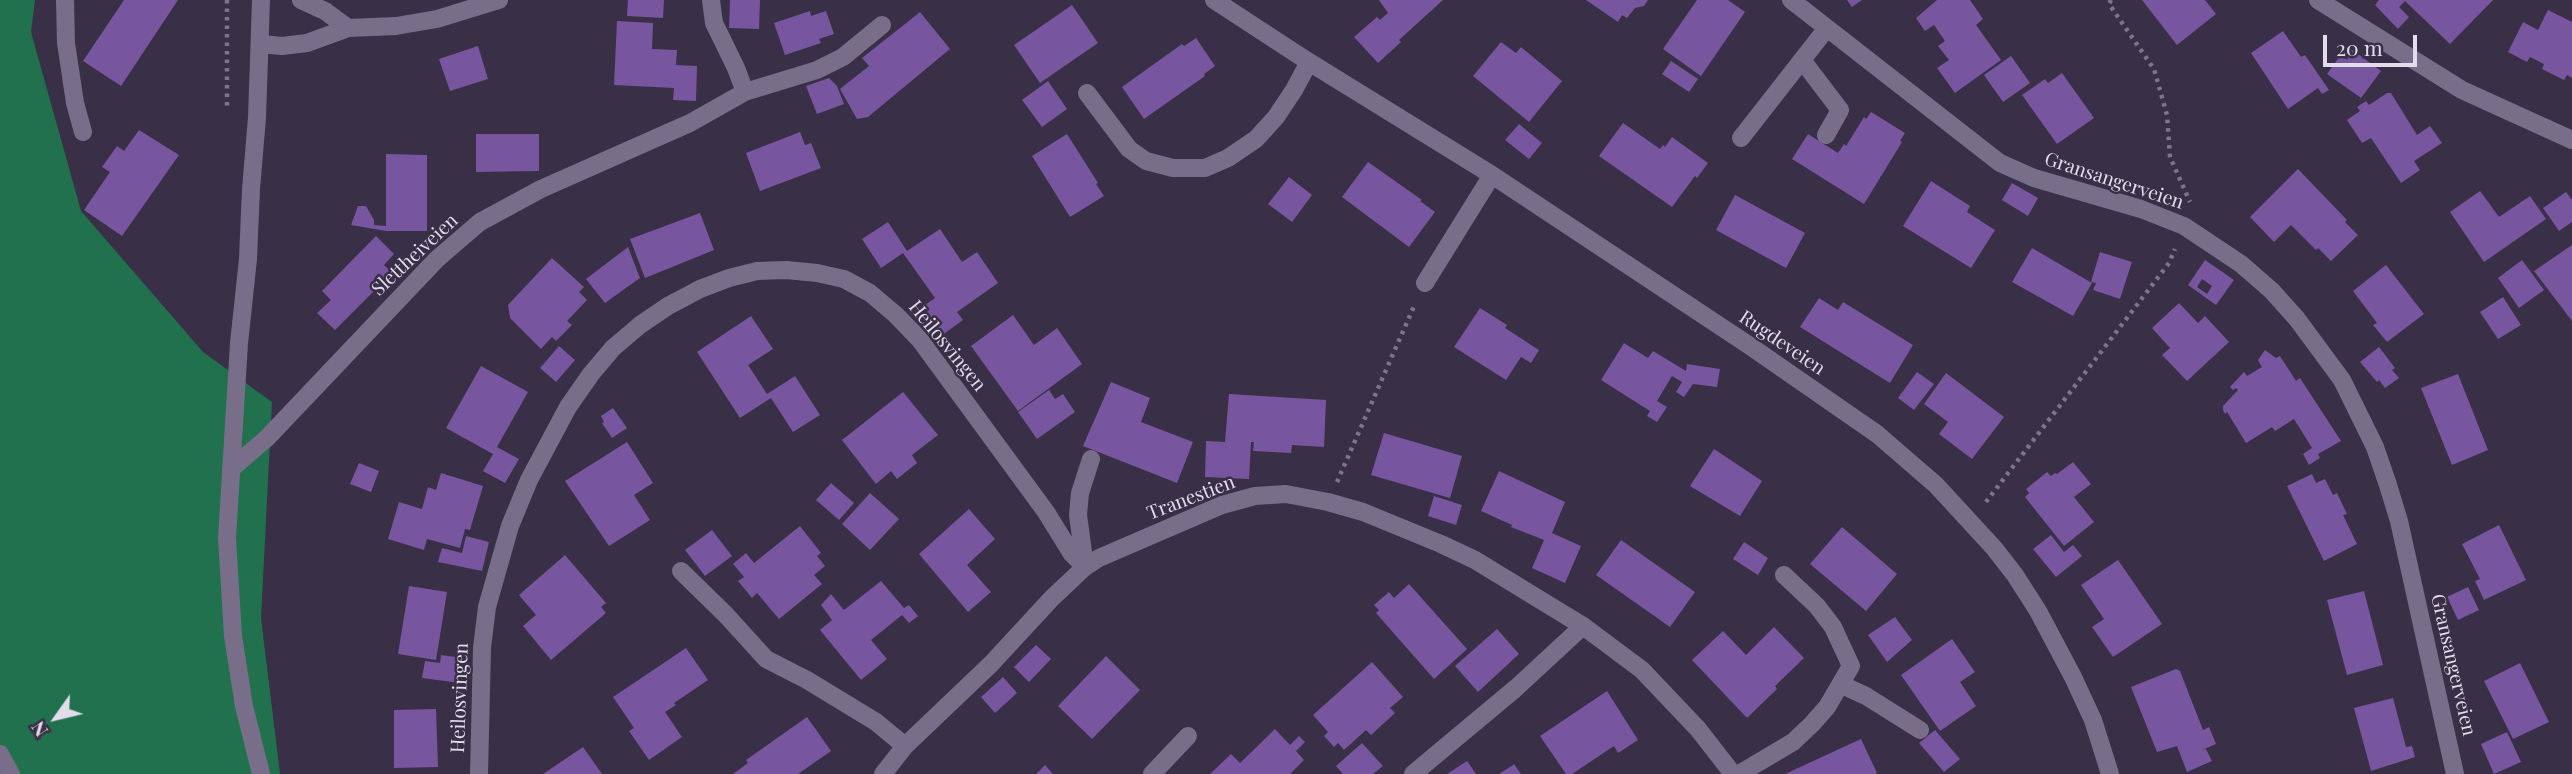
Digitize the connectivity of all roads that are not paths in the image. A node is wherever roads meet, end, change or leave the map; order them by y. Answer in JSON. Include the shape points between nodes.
{"nodes":[{"id":1,"x":65,"y":0,"type":"edge"},
{"id":2,"x":261,"y":0,"type":"edge"},
{"id":3,"x":301,"y":0,"type":"edge"},
{"id":4,"x":499,"y":0,"type":"edge"},
{"id":5,"x":711,"y":0,"type":"edge"},
{"id":6,"x":1214,"y":0,"type":"edge"},
{"id":7,"x":1790,"y":0,"type":"edge"},
{"id":8,"x":2318,"y":0,"type":"edge"},
{"id":9,"x":882,"y":26,"type":"dead end"},
{"id":10,"x":348,"y":28,"type":"junction"},
{"id":11,"x":1827,"y":28,"type":"junction"},
{"id":12,"x":261,"y":44,"type":"junction"},
{"id":13,"x":1802,"y":60,"type":"junction"},
{"id":14,"x":1309,"y":62,"type":"junction"},
{"id":15,"x":745,"y":92,"type":"junction"},
{"id":16,"x":1087,"y":93,"type":"dead end"},
{"id":17,"x":83,"y":132,"type":"dead end"},
{"id":18,"x":1826,"y":135,"type":"dead end"},
{"id":19,"x":1741,"y":138,"type":"dead end"},
{"id":20,"x":2572,"y":140,"type":"edge"},
{"id":21,"x":1492,"y":175,"type":"junction"},
{"id":22,"x":1425,"y":283,"type":"road end"},
{"id":23,"x":1091,"y":458,"type":"dead end"},
{"id":24,"x":231,"y":468,"type":"junction"},
{"id":25,"x":1085,"y":567,"type":"junction"},
{"id":26,"x":681,"y":571,"type":"dead end"},
{"id":27,"x":1784,"y":575,"type":"dead end"},
{"id":28,"x":1584,"y":625,"type":"junction"},
{"id":29,"x":1842,"y":685,"type":"junction"},
{"id":30,"x":1920,"y":730,"type":"dead end"},
{"id":31,"x":1188,"y":736,"type":"dead end"},
{"id":32,"x":905,"y":746,"type":"junction"},
{"id":33,"x":0,"y":754,"type":"edge"},
{"id":34,"x":11,"y":774,"type":"edge"},
{"id":35,"x":261,"y":774,"type":"edge"},
{"id":36,"x":479,"y":774,"type":"edge"},
{"id":37,"x":883,"y":774,"type":"edge"},
{"id":38,"x":1152,"y":774,"type":"edge"},
{"id":39,"x":1413,"y":774,"type":"edge"},
{"id":40,"x":1732,"y":774,"type":"edge"},
{"id":41,"x":1739,"y":774,"type":"edge"},
{"id":42,"x":2110,"y":774,"type":"edge"},
{"id":43,"x":2455,"y":774,"type":"edge"}],
"edges":[{"from":1,"to":17,"type":"street","via":[[66,43]]},
{"from":2,"to":12,"type":"street"},
{"from":3,"to":10,"type":"street"},
{"from":4,"to":10,"type":"street","via":[[437,19]]},
{"from":5,"to":15,"type":"street","via":[[718,31]]},
{"from":6,"to":14,"type":"street","name":"Rugdeveien"},
{"from":7,"to":11,"type":"street","name":"Gransangerveien"},
{"from":8,"to":20,"type":"street","via":[[2462,90]]},
{"from":9,"to":15,"type":"street","name":"Slettheiveien","via":[[817,71]]},
{"from":10,"to":12,"type":"street","via":[[307,43]]},
{"from":11,"to":13,"type":"street"},
{"from":11,"to":43,"type":"street","name":"Gransangerveien","via":[[2000,163],[2184,226],[2272,291],[2322,350],[2375,447],[2399,521]]},
{"from":12,"to":24,"type":"street"},
{"from":13,"to":18,"type":"street","via":[[1840,110]]},
{"from":13,"to":19,"type":"street"},
{"from":14,"to":16,"type":"street","via":[[1276,117],[1256,139],[1228,159],[1205,168],[1146,161],[1129,149]]},
{"from":14,"to":21,"type":"street","name":"Rugdeveien"},
{"from":15,"to":24,"type":"street","name":"Slettheiveien","via":[[690,123],[541,189],[480,222],[437,258],[267,438]]},
{"from":21,"to":22,"type":"street"},
{"from":21,"to":42,"type":"street","name":"Rugdeveien","via":[[1877,434],[1936,485],[2015,575],[2049,630],[2093,720]]},
{"from":23,"to":25,"type":"street","via":[[1078,515]]},
{"from":24,"to":35,"type":"street","via":[[227,538],[233,636]]},
{"from":25,"to":28,"type":"street","name":"Tranestien","via":[[1222,505],[1286,494],[1363,512],[1464,554]]},
{"from":25,"to":32,"type":"street","name":"Tranestien"},
{"from":25,"to":36,"type":"street","name":"Heilosvingen","via":[[920,340],[870,293],[844,279],[817,273],[757,271],[730,278],[668,306],[613,348],[568,407],[534,470],[510,526],[487,607]]},
{"from":26,"to":32,"type":"street","via":[[766,659],[876,722]]},
{"from":27,"to":29,"type":"street","via":[[1833,627],[1851,666]]},
{"from":28,"to":39,"type":"street"},
{"from":28,"to":40,"type":"street","name":"Tranestien","via":[[1642,670],[1698,729]]},
{"from":29,"to":30,"type":"street"},
{"from":29,"to":41,"type":"street","via":[[1793,742]]},
{"from":31,"to":38,"type":"street"},
{"from":32,"to":37,"type":"street","name":"Tranestien"},
{"from":33,"to":34,"type":"street"}]}
